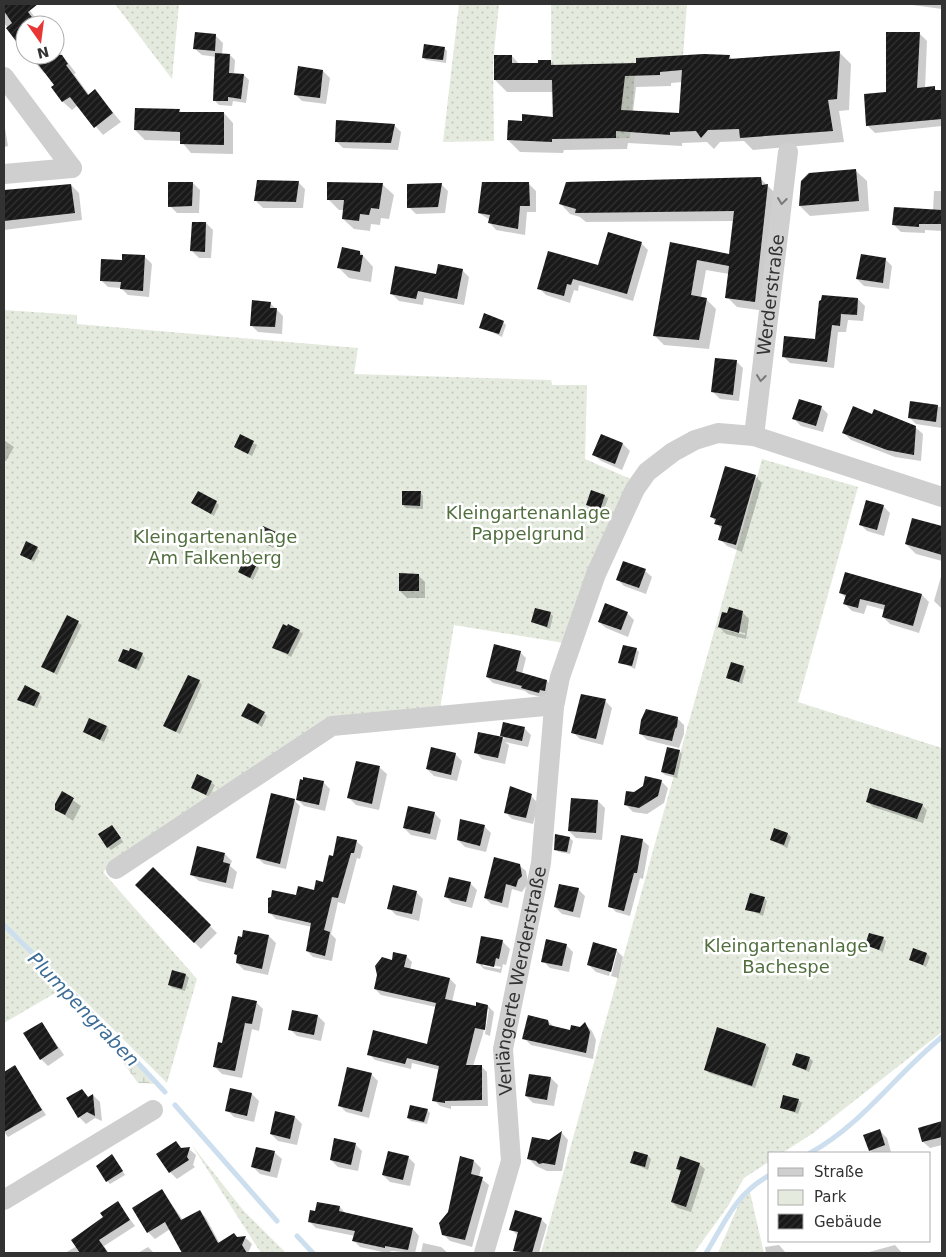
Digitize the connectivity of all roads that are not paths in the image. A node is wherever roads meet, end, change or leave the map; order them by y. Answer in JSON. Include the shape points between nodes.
{"nodes":[{"id":1,"x":4,"y":77,"type":"edge"},
{"id":2,"x":788,"y":152,"type":"dead end"},
{"id":3,"x":4,"y":174,"type":"edge"},
{"id":4,"x":754,"y":436,"type":"junction"},
{"id":5,"x":942,"y":497,"type":"edge"},
{"id":6,"x":554,"y":707,"type":"junction"},
{"id":7,"x":116,"y":869,"type":"dead end"},
{"id":8,"x":153,"y":1110,"type":"dead end"},
{"id":9,"x":4,"y":1200,"type":"edge"},
{"id":10,"x":484,"y":1253,"type":"edge"}],
"edges":[{"from":1,"to":3,"type":"street","via":[[72,168]]},
{"from":2,"to":4,"type":"street","name":"Werderstraße","one_way":true},
{"from":4,"to":5,"type":"street","name":"Verlängerte Werderstraße"},
{"from":4,"to":6,"type":"street","name":"Verlängerte Werderstraße","via":[[718,433],[695,440],[647,472],[635,489],[596,574],[560,677]]},
{"from":6,"to":7,"type":"street","via":[[332,726]]},
{"from":6,"to":10,"type":"street","name":"Verlängerte Werderstraße","via":[[542,857],[503,1049],[511,1161]]},
{"from":8,"to":9,"type":"street"}]}
